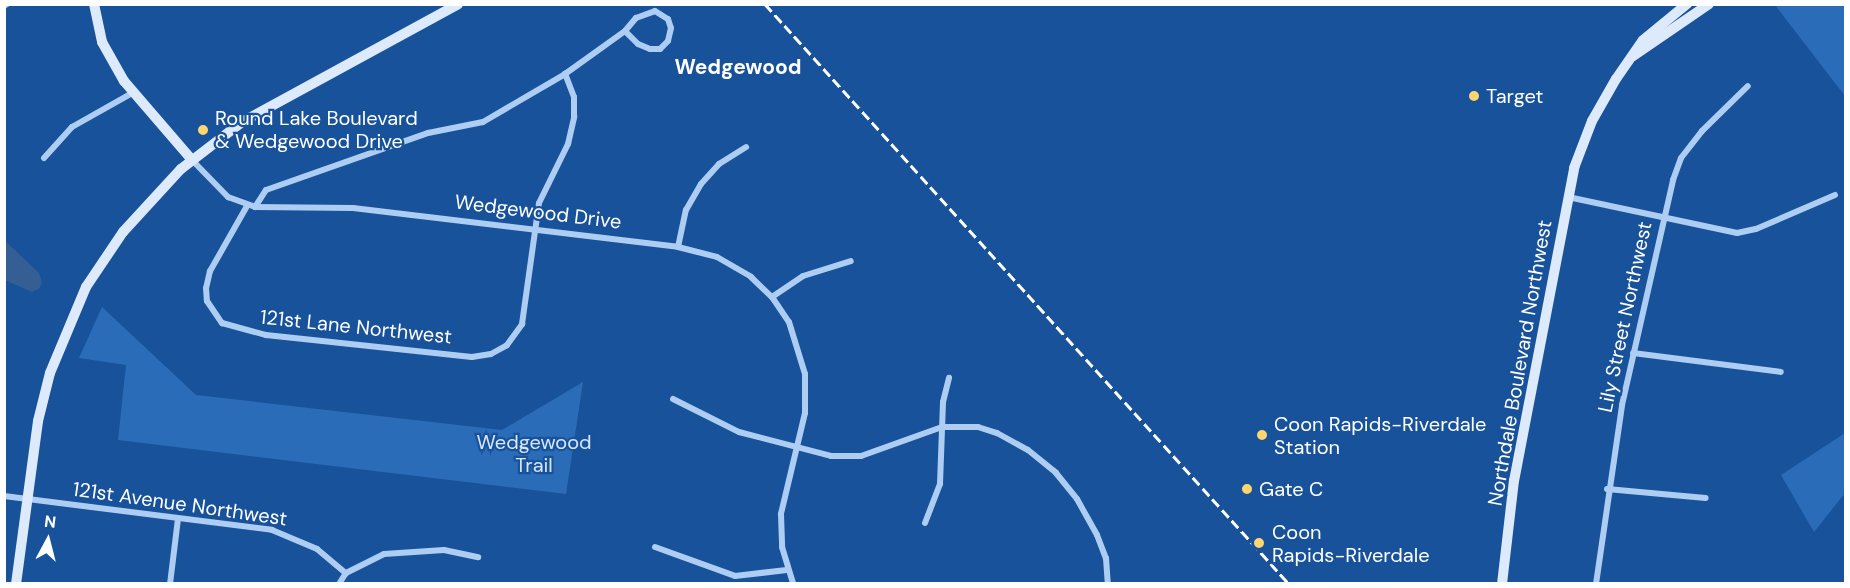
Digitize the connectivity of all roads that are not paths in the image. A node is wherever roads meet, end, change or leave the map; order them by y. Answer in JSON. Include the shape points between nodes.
{"nodes":[{"id":1,"x":94,"y":4,"type":"edge"},
{"id":2,"x":458,"y":4,"type":"edge"},
{"id":3,"x":1687,"y":4,"type":"edge"},
{"id":4,"x":1709,"y":4,"type":"edge"},
{"id":5,"x":625,"y":31,"type":"junction"},
{"id":6,"x":1633,"y":56,"type":"junction"},
{"id":7,"x":565,"y":74,"type":"junction"},
{"id":8,"x":1748,"y":86,"type":"dead end"},
{"id":9,"x":132,"y":93,"type":"junction"},
{"id":10,"x":746,"y":147,"type":"dead end"},
{"id":11,"x":44,"y":158,"type":"dead end"},
{"id":12,"x":192,"y":160,"type":"junction"},
{"id":13,"x":1835,"y":195,"type":"dead end"},
{"id":14,"x":1567,"y":197,"type":"junction"},
{"id":15,"x":247,"y":206,"type":"junction"},
{"id":16,"x":255,"y":207,"type":"junction"},
{"id":17,"x":1663,"y":219,"type":"junction"},
{"id":18,"x":534,"y":230,"type":"junction"},
{"id":19,"x":678,"y":248,"type":"junction"},
{"id":20,"x":851,"y":261,"type":"dead end"},
{"id":21,"x":772,"y":297,"type":"junction"},
{"id":22,"x":1633,"y":353,"type":"junction"},
{"id":23,"x":1781,"y":372,"type":"dead end"},
{"id":24,"x":949,"y":378,"type":"dead end"},
{"id":25,"x":673,"y":399,"type":"dead end"},
{"id":26,"x":942,"y":427,"type":"junction"},
{"id":27,"x":796,"y":450,"type":"junction"},
{"id":28,"x":1607,"y":489,"type":"junction"},
{"id":29,"x":4,"y":496,"type":"edge"},
{"id":30,"x":1706,"y":498,"type":"dead end"},
{"id":31,"x":27,"y":499,"type":"junction"},
{"id":32,"x":178,"y":519,"type":"junction"},
{"id":33,"x":925,"y":523,"type":"dead end"},
{"id":34,"x":655,"y":547,"type":"dead end"},
{"id":35,"x":478,"y":557,"type":"dead end"},
{"id":36,"x":787,"y":570,"type":"junction"},
{"id":37,"x":346,"y":573,"type":"junction"},
{"id":38,"x":16,"y":584,"type":"edge"},
{"id":39,"x":170,"y":584,"type":"edge"},
{"id":40,"x":339,"y":584,"type":"edge"},
{"id":41,"x":793,"y":584,"type":"edge"},
{"id":42,"x":1108,"y":584,"type":"edge"},
{"id":43,"x":1502,"y":584,"type":"edge"},
{"id":44,"x":1596,"y":584,"type":"edge"}],
"edges":[{"from":1,"to":9,"type":"street","name":"Wedgewood Drive","via":[[102,42]]},
{"from":2,"to":12,"type":"street","via":[[261,110]]},
{"from":3,"to":6,"type":"street","name":"Northdale Boulevard Northwest","via":[[1654,30]]},
{"from":4,"to":6,"type":"street"},
{"from":5,"to":5,"type":"street","via":[[636,18],[655,10],[668,19],[671,28],[668,41],[660,49],[638,44]]},
{"from":5,"to":7,"type":"street"},
{"from":6,"to":14,"type":"street","name":"Northdale Boulevard Northwest","via":[[1592,120]]},
{"from":7,"to":16,"type":"street","via":[[483,122],[428,133],[267,190]]},
{"from":7,"to":18,"type":"street","via":[[574,97],[574,117],[568,144],[542,195]]},
{"from":8,"to":17,"type":"street","name":"Lily Street Northwest","via":[[1682,158]]},
{"from":9,"to":11,"type":"street","via":[[72,127]]},
{"from":9,"to":12,"type":"street","name":"Wedgewood Drive"},
{"from":10,"to":19,"type":"street","via":[[718,164],[701,184],[686,210]]},
{"from":12,"to":15,"type":"street","name":"Wedgewood Drive","via":[[220,191]]},
{"from":12,"to":31,"type":"street","via":[[141,211],[86,287],[50,373]]},
{"from":13,"to":17,"type":"street","via":[[1756,230],[1737,233]]},
{"from":14,"to":17,"type":"street"},
{"from":14,"to":43,"type":"street","name":"Northdale Boulevard Northwest","via":[[1515,481]]},
{"from":15,"to":16,"type":"street","name":"Wedgewood Drive"},
{"from":15,"to":18,"type":"street","name":"121st Lane Northwest","via":[[210,270],[206,288],[212,313],[236,330],[472,357],[500,350],[522,324]]},
{"from":16,"to":18,"type":"street","name":"Wedgewood Drive","via":[[353,208]]},
{"from":17,"to":22,"type":"street","name":"Lily Street Northwest"},
{"from":18,"to":19,"type":"street","name":"Wedgewood Drive"},
{"from":19,"to":21,"type":"street","name":"Wedgewood Drive","via":[[728,263]]},
{"from":20,"to":21,"type":"street","via":[[802,276]]},
{"from":21,"to":27,"type":"street","name":"Wedgewood Drive","via":[[789,322],[803,360],[806,399]]},
{"from":22,"to":23,"type":"street"},
{"from":22,"to":28,"type":"street","name":"Lily Street Northwest"},
{"from":24,"to":26,"type":"street","via":[[942,402]]},
{"from":25,"to":27,"type":"street","via":[[739,432]]},
{"from":26,"to":27,"type":"street","via":[[861,456]]},
{"from":26,"to":33,"type":"street","via":[[940,484]]},
{"from":26,"to":42,"type":"street","via":[[978,427],[997,433],[1028,450],[1056,473],[1089,516],[1106,558]]},
{"from":27,"to":36,"type":"street","name":"Wedgewood Drive","via":[[781,514]]},
{"from":28,"to":30,"type":"street"},
{"from":28,"to":44,"type":"street","name":"Lily Street Northwest"},
{"from":29,"to":31,"type":"street","name":"121st Avenue Northwest"},
{"from":31,"to":32,"type":"street","name":"121st Avenue Northwest"},
{"from":31,"to":38,"type":"street"},
{"from":32,"to":37,"type":"street","name":"121st Avenue Northwest","via":[[272,530],[316,549]]},
{"from":32,"to":39,"type":"street"},
{"from":34,"to":36,"type":"street","via":[[735,576]]},
{"from":35,"to":37,"type":"street","via":[[444,550],[384,554]]},
{"from":36,"to":41,"type":"street","name":"Wedgewood Drive"},
{"from":37,"to":40,"type":"street"}]}
